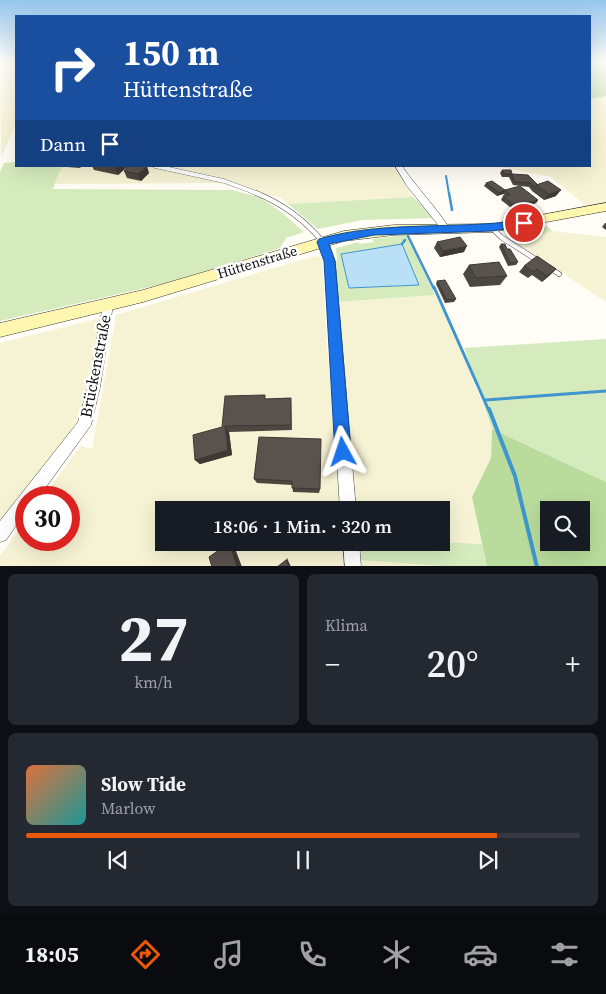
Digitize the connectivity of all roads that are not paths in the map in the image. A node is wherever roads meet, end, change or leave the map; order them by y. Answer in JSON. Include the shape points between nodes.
{"nodes":[{"id":1,"x":160,"y":167,"type":"edge"},
{"id":2,"x":399,"y":167,"type":"edge"},
{"id":3,"x":606,"y":207,"type":"edge"},
{"id":4,"x":492,"y":228,"type":"junction"},
{"id":5,"x":446,"y":229,"type":"junction"},
{"id":6,"x":323,"y":242,"type":"junction"},
{"id":7,"x":559,"y":274,"type":"dead end"},
{"id":8,"x":108,"y":305,"type":"junction"},
{"id":9,"x":0,"y":330,"type":"edge"},
{"id":10,"x":36,"y":486,"type":"edge"},
{"id":11,"x":347,"y":501,"type":"edge"},
{"id":12,"x":15,"y":514,"type":"edge"},
{"id":13,"x":0,"y":534,"type":"edge"},
{"id":14,"x":352,"y":551,"type":"edge"},
{"id":15,"x":353,"y":566,"type":"edge"}],
"edges":[{"from":1,"to":6,"type":"lane","via":[[255,191],[277,201]]},
{"from":2,"to":5,"type":"street"},
{"from":3,"to":4,"type":"main road","name":"Hüttenstraße"},
{"from":4,"to":5,"type":"main road","name":"Hüttenstraße"},
{"from":4,"to":7,"type":"lane","via":[[500,237]]},
{"from":5,"to":6,"type":"main road","name":"Hüttenstraße","via":[[374,231]]},
{"from":6,"to":8,"type":"main road","name":"Hüttenstraße"},
{"from":6,"to":11,"type":"street","via":[[330,261]]},
{"from":8,"to":9,"type":"main road","name":"Hüttenstraße"},
{"from":8,"to":10,"type":"street","name":"Brückenstraße","via":[[84,425]]},
{"from":12,"to":13,"type":"street","name":"Brückenstraße"},
{"from":14,"to":15,"type":"street"}]}
